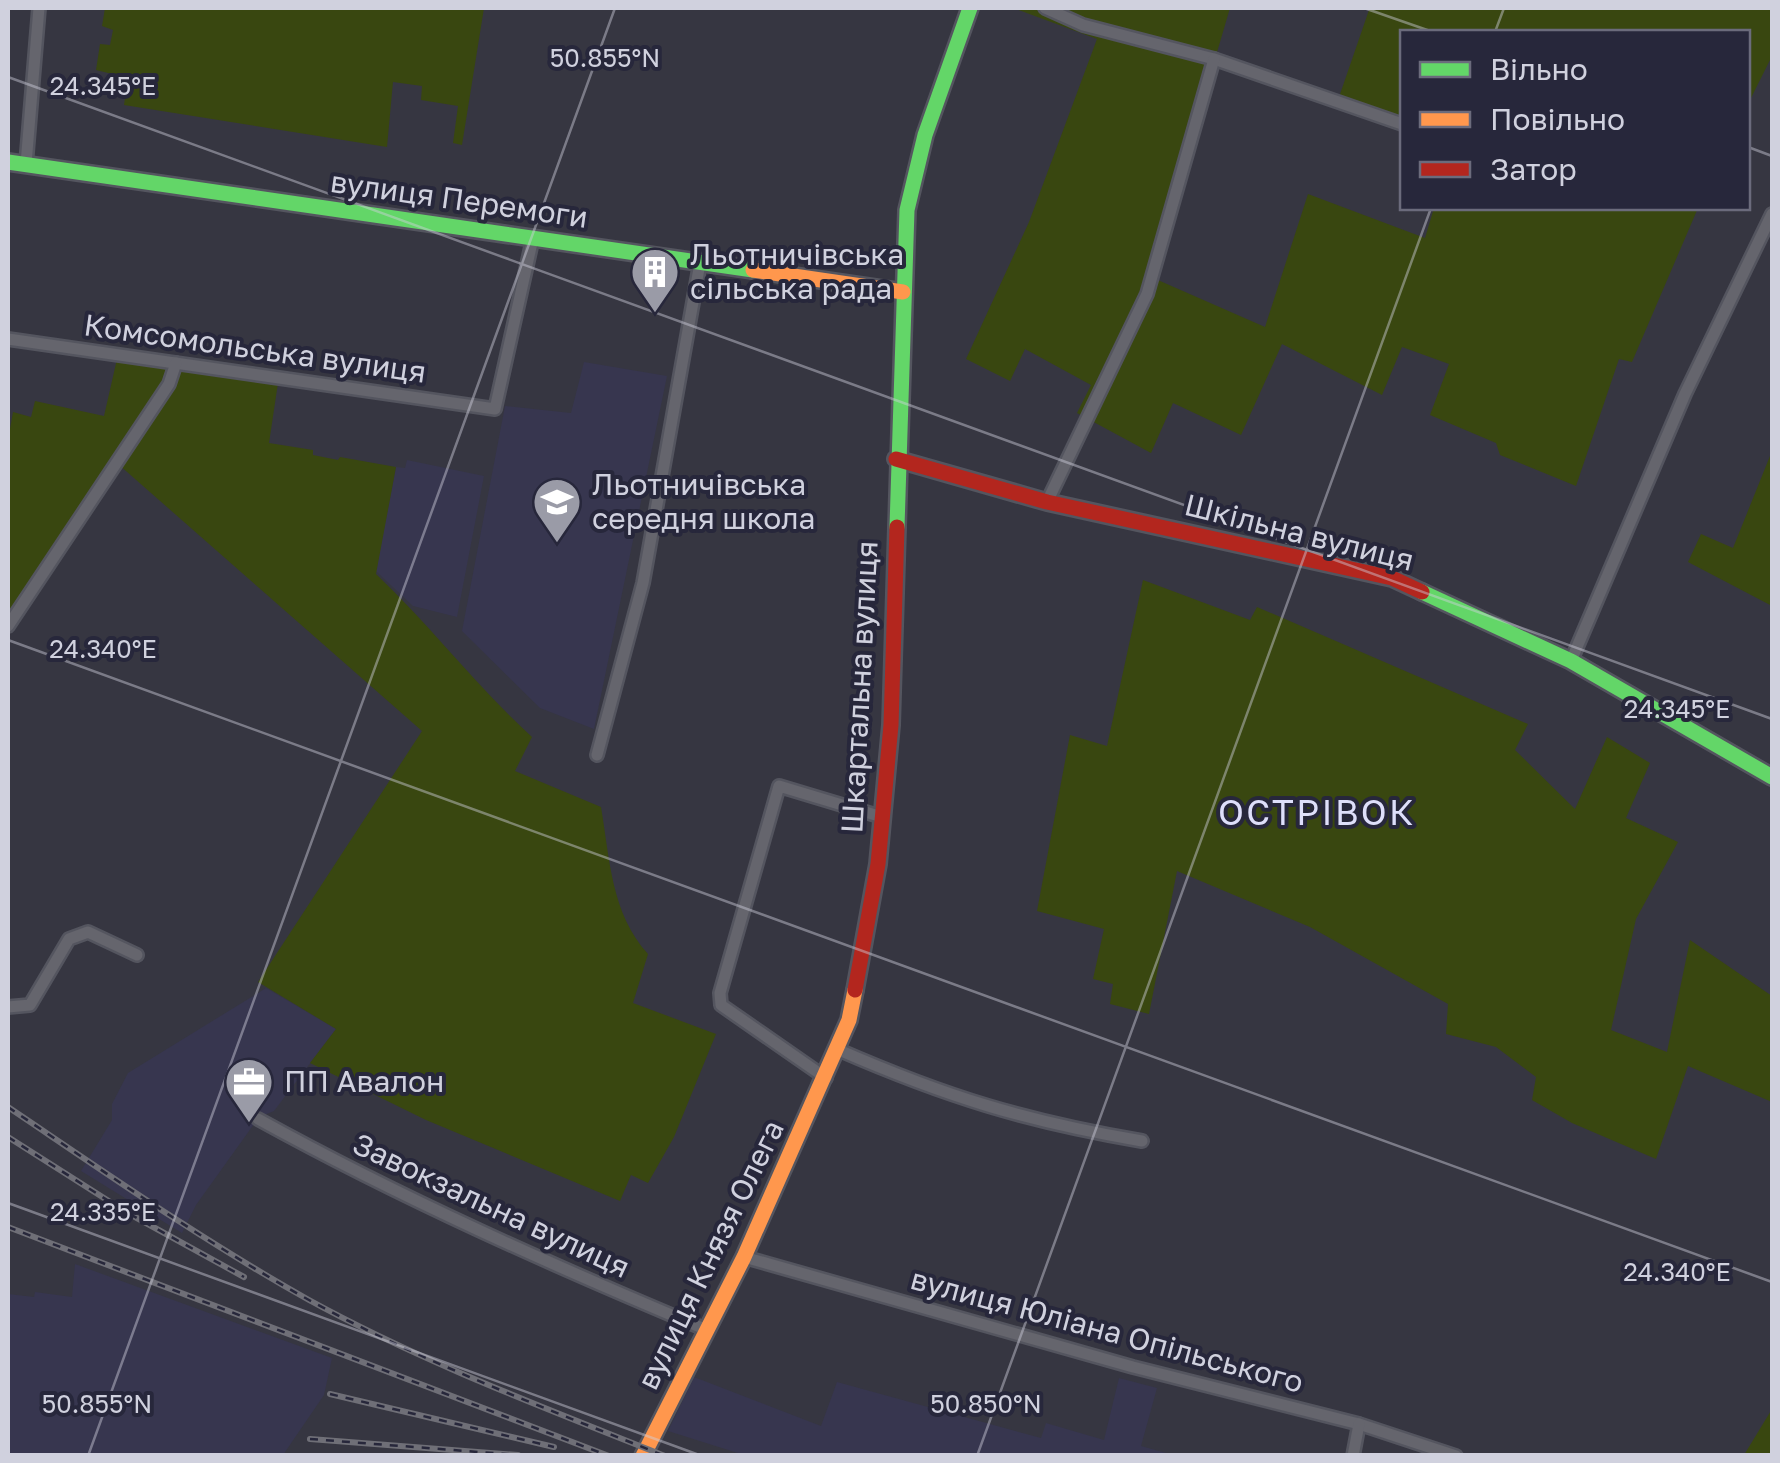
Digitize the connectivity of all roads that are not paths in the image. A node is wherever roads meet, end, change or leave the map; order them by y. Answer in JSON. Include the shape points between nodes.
{"nodes":[{"id":1,"x":40,"y":8,"type":"edge"},
{"id":2,"x":970,"y":8,"type":"edge"},
{"id":3,"x":1045,"y":8,"type":"edge"},
{"id":4,"x":1214,"y":59,"type":"junction"},
{"id":5,"x":1400,"y":123,"type":"edge"},
{"id":6,"x":8,"y":162,"type":"edge"},
{"id":7,"x":26,"y":164,"type":"junction"},
{"id":8,"x":1772,"y":214,"type":"edge"},
{"id":9,"x":533,"y":238,"type":"junction"},
{"id":10,"x":700,"y":263,"type":"junction"},
{"id":11,"x":903,"y":292,"type":"junction"},
{"id":12,"x":8,"y":338,"type":"edge"},
{"id":13,"x":176,"y":363,"type":"junction"},
{"id":14,"x":896,"y":458,"type":"junction"},
{"id":15,"x":1047,"y":502,"type":"junction"},
{"id":16,"x":8,"y":626,"type":"edge"},
{"id":17,"x":1571,"y":661,"type":"junction"},
{"id":18,"x":597,"y":755,"type":"dead end"},
{"id":19,"x":1772,"y":776,"type":"edge"},
{"id":20,"x":882,"y":817,"type":"junction"},
{"id":21,"x":136,"y":955,"type":"dead end"},
{"id":22,"x":8,"y":1006,"type":"edge"},
{"id":23,"x":839,"y":1050,"type":"junction"},
{"id":24,"x":826,"y":1078,"type":"junction"},
{"id":25,"x":258,"y":1119,"type":"dead end"},
{"id":26,"x":1142,"y":1141,"type":"dead end"},
{"id":27,"x":744,"y":1257,"type":"junction"},
{"id":28,"x":707,"y":1330,"type":"junction"},
{"id":29,"x":1359,"y":1424,"type":"junction"},
{"id":30,"x":642,"y":1456,"type":"edge"},
{"id":31,"x":1353,"y":1456,"type":"edge"},
{"id":32,"x":1456,"y":1456,"type":"edge"}],
"edges":[{"from":1,"to":7,"type":"street"},
{"from":2,"to":11,"type":"street","name":"Шкартальна вулиця","via":[[907,210]]},
{"from":3,"to":4,"type":"street","via":[[1083,25]]},
{"from":4,"to":5,"type":"street"},
{"from":4,"to":15,"type":"street","via":[[1147,294]]},
{"from":6,"to":7,"type":"street","name":"вулиця Перемоги"},
{"from":7,"to":9,"type":"street","name":"вулиця Перемоги"},
{"from":8,"to":17,"type":"street","via":[[1677,412]]},
{"from":9,"to":10,"type":"street","name":"вулиця Перемоги"},
{"from":9,"to":13,"type":"street","name":"Комсомольська вулиця","via":[[495,409]]},
{"from":10,"to":11,"type":"street","name":"вулиця Перемоги"},
{"from":10,"to":18,"type":"street","via":[[643,583]]},
{"from":11,"to":14,"type":"street","name":"Шкартальна вулиця"},
{"from":12,"to":13,"type":"street","name":"Комсомольська вулиця"},
{"from":13,"to":16,"type":"street"},
{"from":14,"to":15,"type":"street","name":"Шкільна вулиця"},
{"from":14,"to":20,"type":"street","name":"Шкартальна вулиця","via":[[896,610]]},
{"from":15,"to":17,"type":"street","name":"Шкільна вулиця","via":[[1392,578]]},
{"from":17,"to":19,"type":"street","name":"Шкільна вулиця"},
{"from":20,"to":23,"type":"street","name":"Шкартальна вулиця","via":[[870,916]]},
{"from":20,"to":24,"type":"street","via":[[779,786],[720,992],[720,1005]]},
{"from":21,"to":22,"type":"street","via":[[88,932],[69,939],[30,1005]]},
{"from":23,"to":24,"type":"street","name":"Шкартальна вулиця"},
{"from":23,"to":26,"type":"street","via":[[975,1105]]},
{"from":24,"to":27,"type":"street","name":"вулиця Князя Олега"},
{"from":25,"to":28,"type":"street","name":"Завокзальна вулиця","via":[[548,1264]]},
{"from":27,"to":28,"type":"street","name":"вулиця Князя Олега"},
{"from":27,"to":29,"type":"street","name":"вулиця Юліана Опільського"},
{"from":28,"to":30,"type":"street","name":"вулиця Князя Олега"},
{"from":29,"to":31,"type":"street"},
{"from":29,"to":32,"type":"street","name":"вулиця Юліана Опільського"}]}
